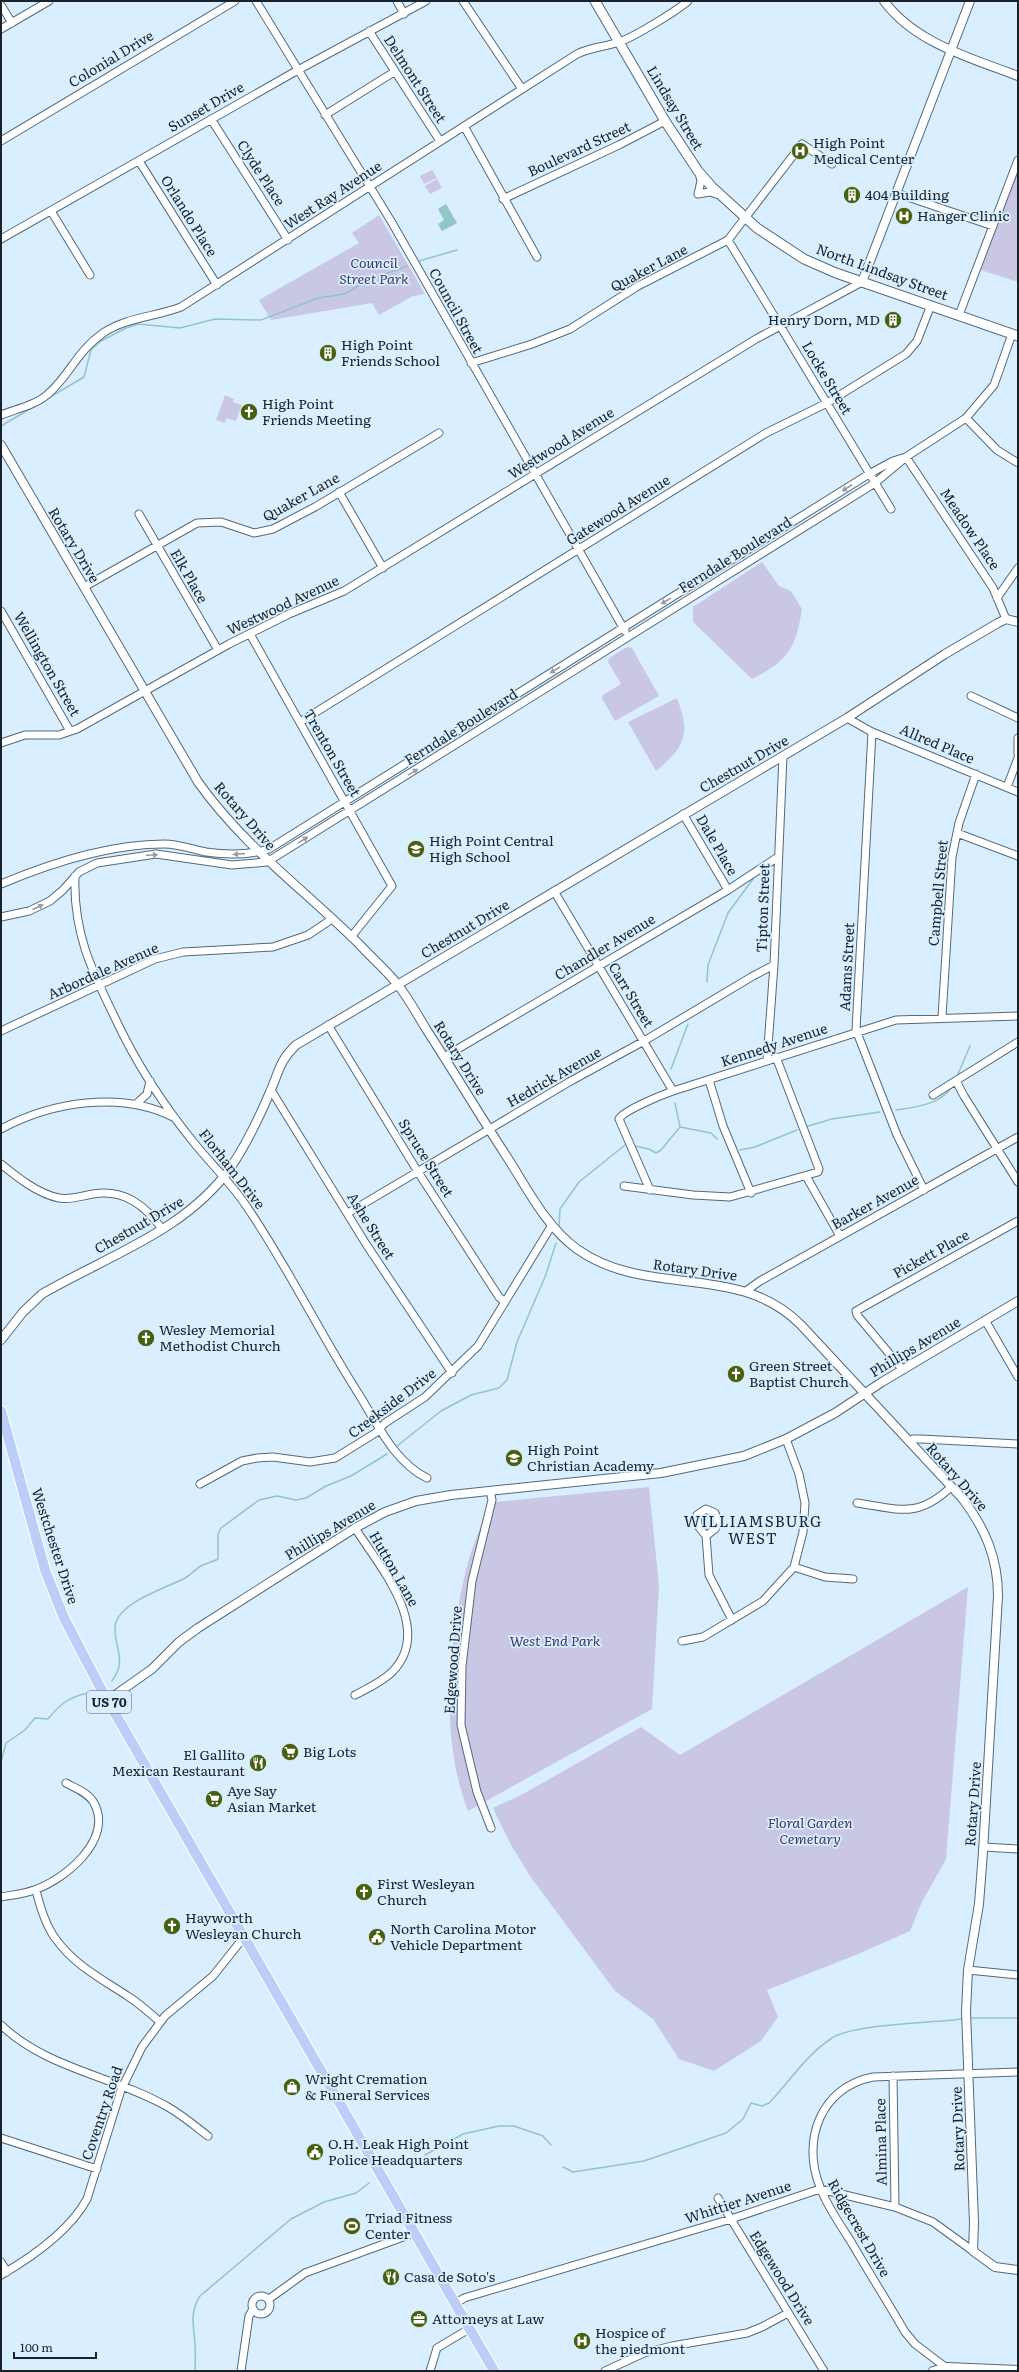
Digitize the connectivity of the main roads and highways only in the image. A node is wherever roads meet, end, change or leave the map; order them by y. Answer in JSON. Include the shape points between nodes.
{"nodes":[{"id":1,"x":596,"y":1,"type":"edge"},
{"id":2,"x":746,"y":218,"type":"joint"},
{"id":3,"x":1015,"y":335,"type":"edge"},
{"id":4,"x":1,"y":1411,"type":"edge"},
{"id":5,"x":494,"y":2371,"type":"edge"}],
"edges":[{"from":1,"to":2,"type":"main road","name":"Lindsay Street","via":[[665,121],[698,171]]},
{"from":2,"to":3,"type":"main road","name":"North Lindsay Street","via":[[770,238],[804,259]]},
{"from":4,"to":5,"type":"main road","name":"Westchester Drive","number":"US 70","via":[[45,1570],[64,1618],[108,1700]]}]}
